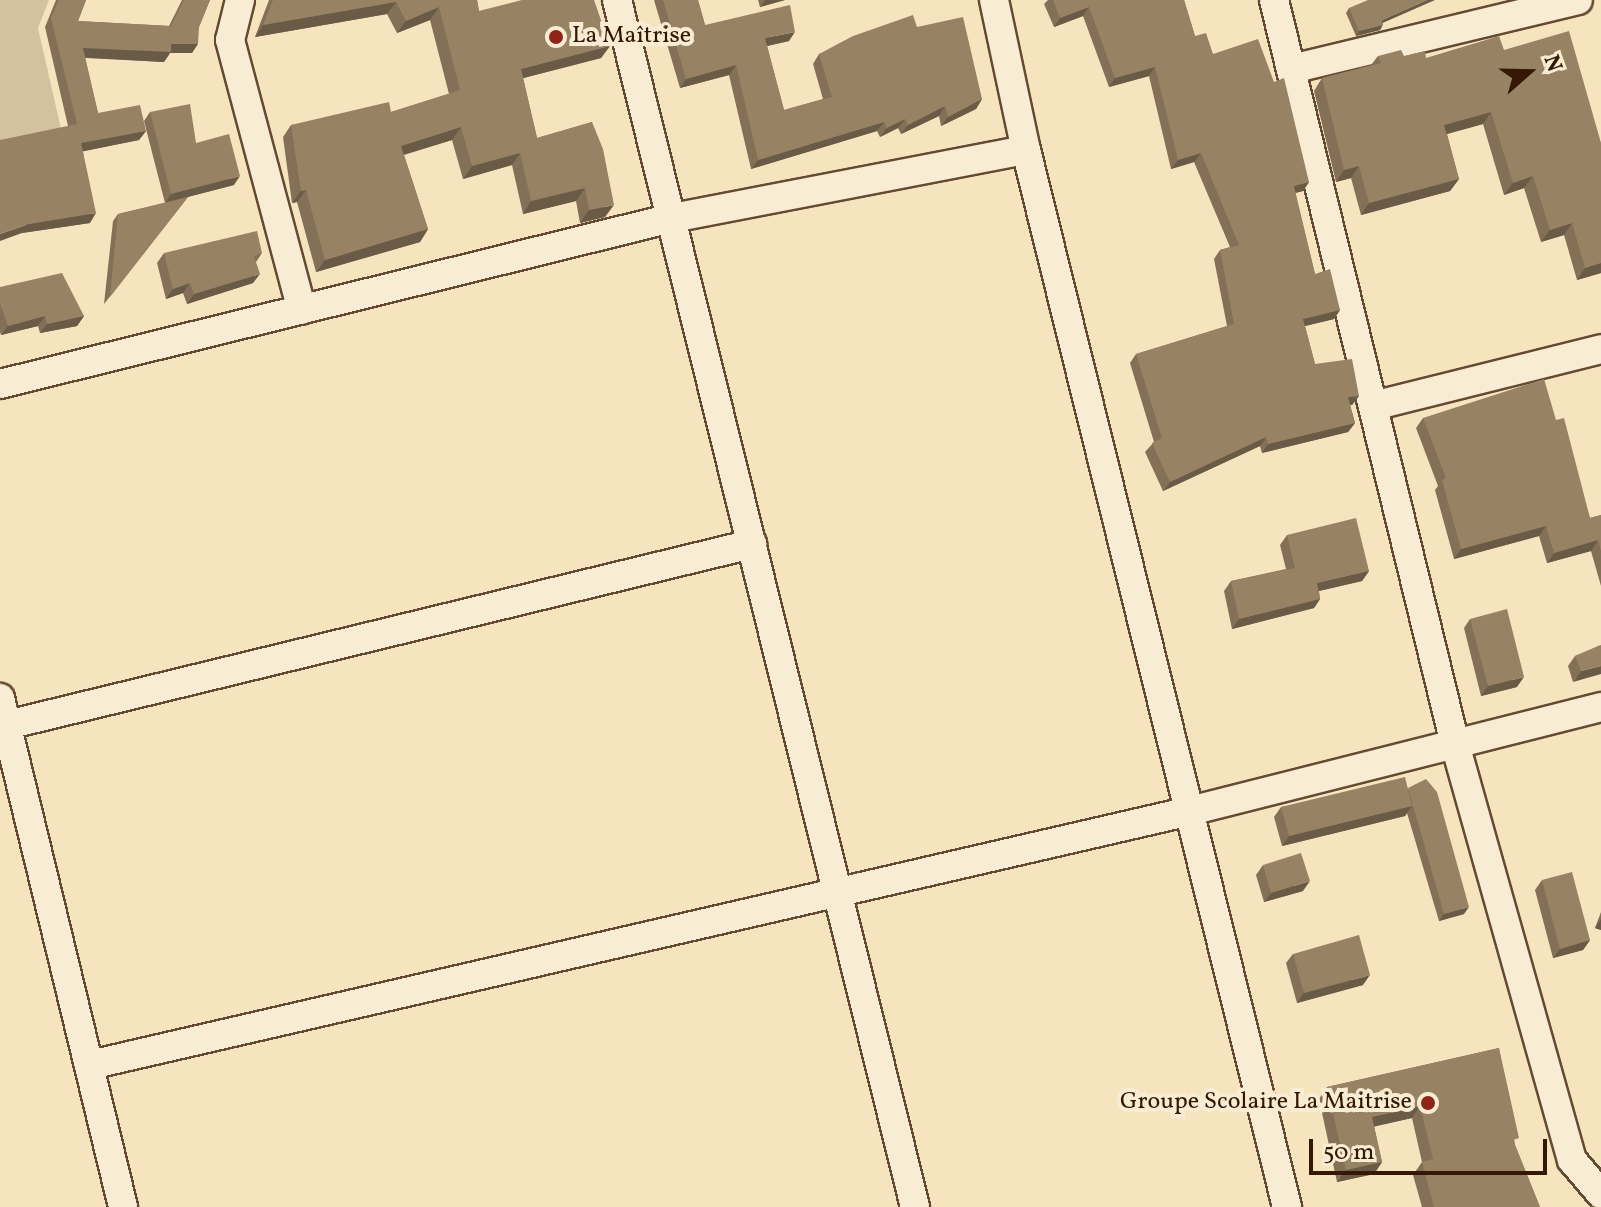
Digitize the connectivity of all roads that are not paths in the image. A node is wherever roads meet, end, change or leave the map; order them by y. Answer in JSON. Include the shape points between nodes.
{"nodes":[{"id":1,"x":240,"y":0,"type":"edge"},
{"id":2,"x":617,"y":0,"type":"edge"},
{"id":3,"x":994,"y":0,"type":"edge"},
{"id":4,"x":1274,"y":0,"type":"edge"},
{"id":5,"x":1578,"y":0,"type":"edge"},
{"id":6,"x":1291,"y":69,"type":"junction"},
{"id":7,"x":1026,"y":150,"type":"junction"},
{"id":8,"x":672,"y":218,"type":"junction"},
{"id":9,"x":302,"y":310,"type":"junction"},
{"id":10,"x":1601,"y":349,"type":"edge"},
{"id":11,"x":0,"y":384,"type":"edge"},
{"id":12,"x":1373,"y":406,"type":"junction"},
{"id":13,"x":752,"y":544,"type":"junction"},
{"id":14,"x":1601,"y":707,"type":"edge"},
{"id":15,"x":3,"y":711,"type":"edge"},
{"id":16,"x":1455,"y":744,"type":"junction"},
{"id":17,"x":1190,"y":811,"type":"junction"},
{"id":18,"x":838,"y":892,"type":"junction"},
{"id":19,"x":90,"y":1065,"type":"junction"},
{"id":20,"x":1601,"y":1194,"type":"edge"},
{"id":21,"x":123,"y":1207,"type":"edge"},
{"id":22,"x":915,"y":1207,"type":"edge"},
{"id":23,"x":1287,"y":1207,"type":"edge"}],
"edges":[{"from":1,"to":9,"type":"street","via":[[230,40],[232,54]]},
{"from":2,"to":8,"type":"street"},
{"from":3,"to":7,"type":"street"},
{"from":4,"to":6,"type":"street"},
{"from":5,"to":6,"type":"street"},
{"from":6,"to":12,"type":"street"},
{"from":7,"to":8,"type":"street"},
{"from":7,"to":17,"type":"street"},
{"from":8,"to":9,"type":"street"},
{"from":8,"to":13,"type":"street"},
{"from":9,"to":11,"type":"street"},
{"from":10,"to":12,"type":"street"},
{"from":12,"to":16,"type":"street"},
{"from":13,"to":15,"type":"street"},
{"from":13,"to":18,"type":"street"},
{"from":14,"to":16,"type":"street"},
{"from":15,"to":19,"type":"street"},
{"from":16,"to":17,"type":"street"},
{"from":16,"to":20,"type":"street","via":[[1572,1160]]},
{"from":17,"to":18,"type":"street"},
{"from":17,"to":23,"type":"street"},
{"from":18,"to":19,"type":"street"},
{"from":18,"to":22,"type":"street"},
{"from":19,"to":21,"type":"street"}]}
